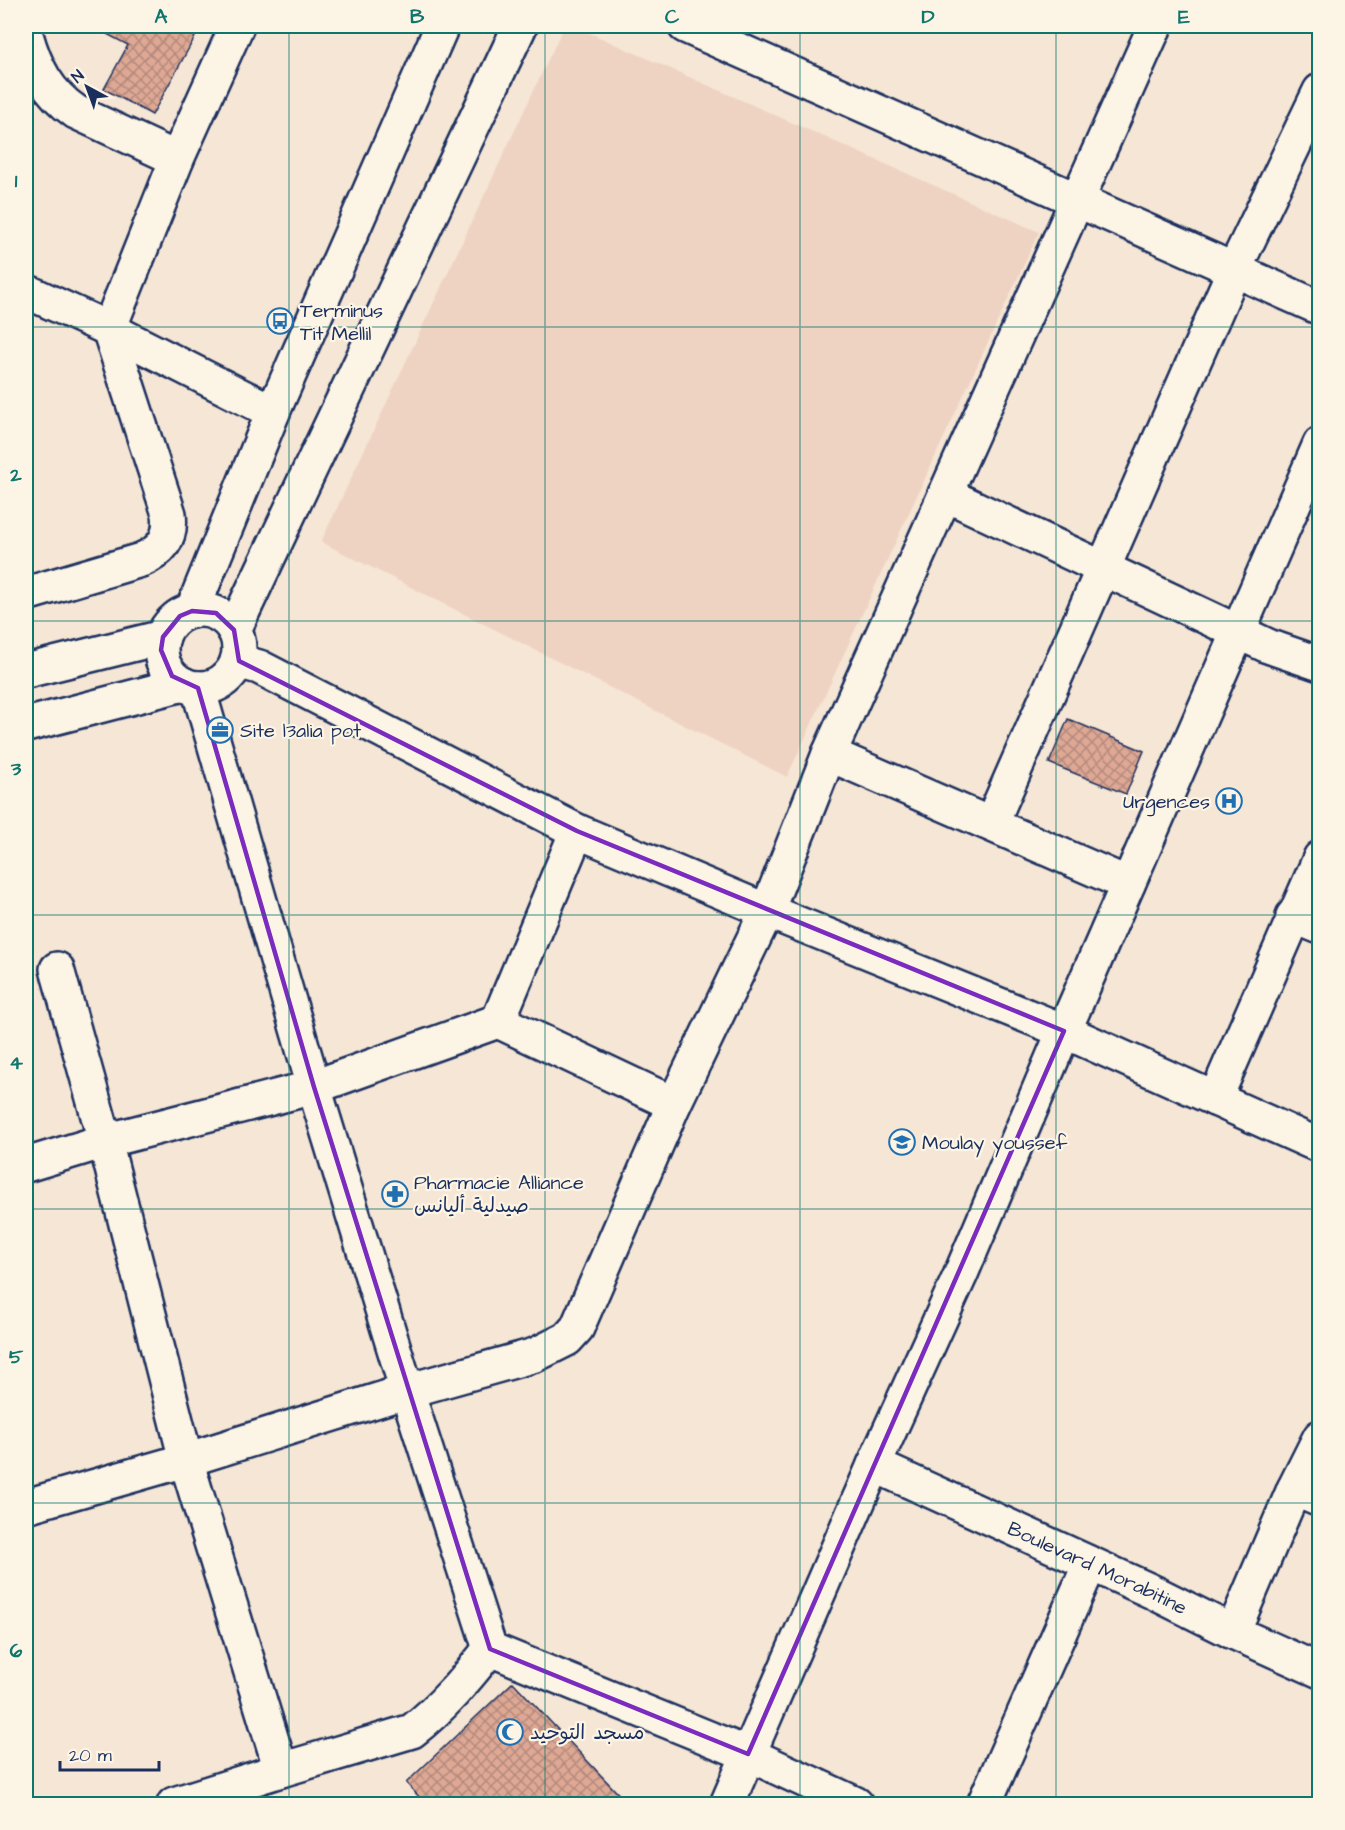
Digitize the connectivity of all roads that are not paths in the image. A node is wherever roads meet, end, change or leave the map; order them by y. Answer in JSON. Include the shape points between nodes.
{"nodes":[{"id":1,"x":237,"y":26,"type":"edge"},
{"id":2,"x":442,"y":26,"type":"edge"},
{"id":3,"x":520,"y":26,"type":"edge"},
{"id":4,"x":1155,"y":26,"type":"edge"},
{"id":5,"x":702,"y":29,"type":"edge"},
{"id":6,"x":30,"y":35,"type":"edge"},
{"id":7,"x":1320,"y":91,"type":"edge"},
{"id":8,"x":177,"y":159,"type":"junction"},
{"id":9,"x":1077,"y":200,"type":"junction"},
{"id":10,"x":1234,"y":270,"type":"junction"},
{"id":11,"x":26,"y":291,"type":"edge"},
{"id":12,"x":1320,"y":308,"type":"edge"},
{"id":13,"x":110,"y":329,"type":"junction"},
{"id":14,"x":273,"y":412,"type":"junction"},
{"id":15,"x":1320,"y":444,"type":"edge"},
{"id":16,"x":945,"y":494,"type":"junction"},
{"id":17,"x":1103,"y":569,"type":"junction"},
{"id":18,"x":26,"y":594,"type":"edge"},
{"id":19,"x":192,"y":611,"type":"junction"},
{"id":20,"x":1237,"y":632,"type":"junction"},
{"id":21,"x":163,"y":637,"type":"junction"},
{"id":22,"x":236,"y":645,"type":"junction"},
{"id":23,"x":1320,"y":664,"type":"edge"},
{"id":24,"x":26,"y":671,"type":"edge"},
{"id":25,"x":190,"y":686,"type":"junction"},
{"id":26,"x":26,"y":725,"type":"edge"},
{"id":27,"x":830,"y":754,"type":"junction"},
{"id":28,"x":991,"y":824,"type":"junction"},
{"id":29,"x":577,"y":831,"type":"junction"},
{"id":30,"x":1320,"y":858,"type":"edge"},
{"id":31,"x":1128,"y":884,"type":"junction"},
{"id":32,"x":767,"y":911,"type":"junction"},
{"id":33,"x":1306,"y":921,"type":"edge"},
{"id":34,"x":57,"y":969,"type":"dead end"},
{"id":35,"x":498,"y":1021,"type":"junction"},
{"id":36,"x":1064,"y":1031,"type":"junction"},
{"id":37,"x":314,"y":1087,"type":"junction"},
{"id":38,"x":1215,"y":1099,"type":"junction"},
{"id":39,"x":674,"y":1104,"type":"junction"},
{"id":40,"x":105,"y":1141,"type":"junction"},
{"id":41,"x":1320,"y":1146,"type":"edge"},
{"id":42,"x":26,"y":1165,"type":"edge"},
{"id":43,"x":407,"y":1391,"type":"junction"},
{"id":44,"x":1320,"y":1437,"type":"edge"},
{"id":45,"x":186,"y":1460,"type":"junction"},
{"id":46,"x":874,"y":1465,"type":"junction"},
{"id":47,"x":1307,"y":1494,"type":"edge"},
{"id":48,"x":26,"y":1506,"type":"edge"},
{"id":49,"x":1090,"y":1564,"type":"junction"},
{"id":50,"x":1233,"y":1632,"type":"junction"},
{"id":51,"x":490,"y":1649,"type":"junction"},
{"id":52,"x":1320,"y":1671,"type":"edge"},
{"id":53,"x":748,"y":1754,"type":"junction"},
{"id":54,"x":281,"y":1770,"type":"junction"},
{"id":55,"x":174,"y":1804,"type":"edge"},
{"id":56,"x":727,"y":1804,"type":"edge"},
{"id":57,"x":856,"y":1804,"type":"edge"},
{"id":58,"x":984,"y":1804,"type":"edge"}],
"edges":[{"from":1,"to":8,"type":"street"},
{"from":2,"to":14,"type":"street"},
{"from":3,"to":22,"type":"street"},
{"from":4,"to":9,"type":"street"},
{"from":5,"to":9,"type":"street"},
{"from":6,"to":8,"type":"street","via":[[40,73],[65,104]]},
{"from":7,"to":10,"type":"street"},
{"from":8,"to":13,"type":"street"},
{"from":9,"to":10,"type":"street"},
{"from":9,"to":16,"type":"street"},
{"from":10,"to":12,"type":"street"},
{"from":10,"to":17,"type":"street"},
{"from":11,"to":13,"type":"street"},
{"from":13,"to":14,"type":"street"},
{"from":13,"to":18,"type":"street","via":[[169,514],[168,537],[157,552],[141,560]]},
{"from":14,"to":19,"type":"street"},
{"from":15,"to":20,"type":"street"},
{"from":16,"to":17,"type":"street"},
{"from":16,"to":27,"type":"street"},
{"from":17,"to":20,"type":"street"},
{"from":17,"to":28,"type":"street"},
{"from":19,"to":21,"type":"street","via":[[180,616]]},
{"from":19,"to":22,"type":"street","via":[[205,610],[227,620]]},
{"from":20,"to":23,"type":"street"},
{"from":20,"to":31,"type":"street"},
{"from":21,"to":24,"type":"street"},
{"from":21,"to":25,"type":"street","via":[[164,664],[172,676]]},
{"from":22,"to":25,"type":"street","via":[[233,670],[217,684]]},
{"from":22,"to":29,"type":"street","via":[[259,668]]},
{"from":25,"to":26,"type":"street"},
{"from":25,"to":37,"type":"street"},
{"from":27,"to":28,"type":"street"},
{"from":27,"to":32,"type":"street"},
{"from":28,"to":31,"type":"street"},
{"from":29,"to":32,"type":"street"},
{"from":29,"to":35,"type":"street"},
{"from":30,"to":33,"type":"street"},
{"from":31,"to":36,"type":"street"},
{"from":32,"to":36,"type":"street"},
{"from":32,"to":39,"type":"street"},
{"from":33,"to":38,"type":"street"},
{"from":34,"to":40,"type":"street"},
{"from":35,"to":37,"type":"street"},
{"from":35,"to":39,"type":"street"},
{"from":36,"to":38,"type":"street"},
{"from":36,"to":46,"type":"street"},
{"from":37,"to":40,"type":"street"},
{"from":37,"to":43,"type":"street"},
{"from":38,"to":41,"type":"street"},
{"from":39,"to":43,"type":"street","via":[[577,1328],[567,1339],[535,1355]]},
{"from":40,"to":42,"type":"street"},
{"from":40,"to":45,"type":"street"},
{"from":43,"to":45,"type":"street"},
{"from":43,"to":51,"type":"street"},
{"from":44,"to":47,"type":"street"},
{"from":45,"to":48,"type":"street"},
{"from":45,"to":54,"type":"street"},
{"from":46,"to":49,"type":"street","name":"Boulevard Morabitine"},
{"from":46,"to":53,"type":"street"},
{"from":47,"to":50,"type":"street"},
{"from":49,"to":50,"type":"street","name":"Boulevard Morabitine"},
{"from":49,"to":58,"type":"street"},
{"from":50,"to":52,"type":"street","name":"Boulevard Morabitine"},
{"from":51,"to":53,"type":"street"},
{"from":51,"to":54,"type":"street","via":[[458,1690],[412,1731]]},
{"from":53,"to":56,"type":"street"},
{"from":53,"to":57,"type":"street"},
{"from":54,"to":55,"type":"street"}]}
